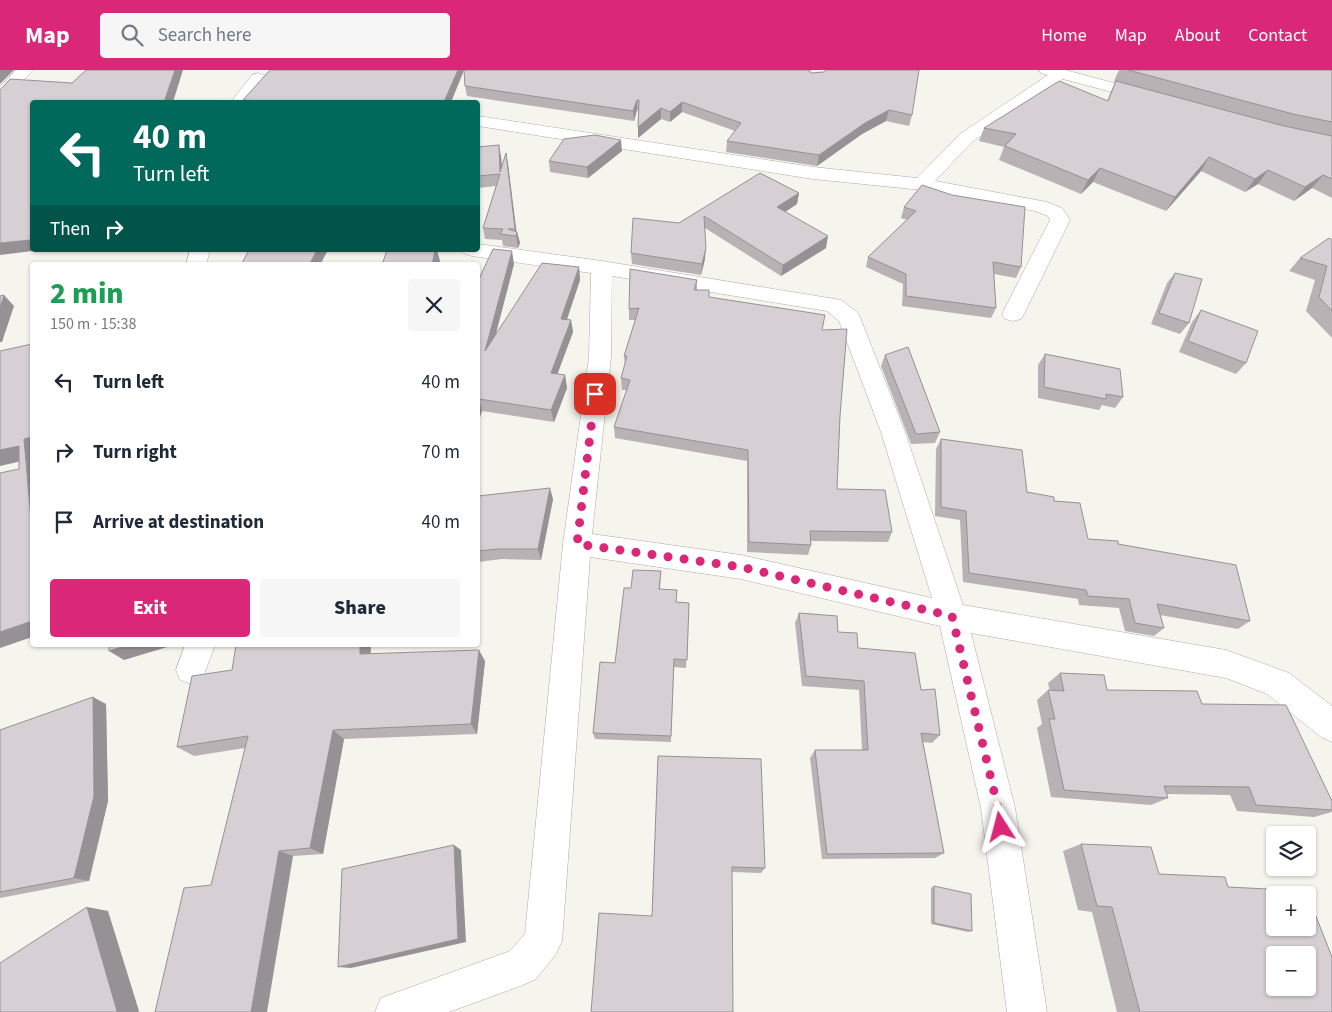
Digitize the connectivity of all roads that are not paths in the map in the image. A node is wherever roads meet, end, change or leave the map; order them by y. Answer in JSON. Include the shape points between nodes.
{"nodes":[{"id":1,"x":24,"y":70,"type":"edge"},
{"id":2,"x":1054,"y":72,"type":"edge"},
{"id":3,"x":258,"y":78,"type":"dead end"},
{"id":4,"x":0,"y":96,"type":"edge"},
{"id":5,"x":241,"y":100,"type":"edge"},
{"id":6,"x":1168,"y":102,"type":"edge"},
{"id":7,"x":480,"y":121,"type":"edge"},
{"id":8,"x":922,"y":184,"type":"junction"},
{"id":9,"x":480,"y":251,"type":"edge"},
{"id":10,"x":602,"y":268,"type":"junction"},
{"id":11,"x":1013,"y":314,"type":"dead end"},
{"id":12,"x":577,"y":544,"type":"junction"},
{"id":13,"x":952,"y":616,"type":"junction"},
{"id":14,"x":1332,"y":726,"type":"edge"},
{"id":15,"x":395,"y":1012,"type":"edge"},
{"id":16,"x":1027,"y":1012,"type":"edge"}],
"edges":[{"from":1,"to":4,"type":"street"},
{"from":2,"to":6,"type":"street"},
{"from":2,"to":8,"type":"street","via":[[966,138]]},
{"from":3,"to":5,"type":"street"},
{"from":7,"to":8,"type":"street","via":[[813,173]]},
{"from":8,"to":11,"type":"street","via":[[1040,206],[1055,212],[1060,220]]},
{"from":9,"to":10,"type":"street"},
{"from":10,"to":12,"type":"street","via":[[600,357]]},
{"from":10,"to":13,"type":"street","via":[[833,305],[849,318],[893,432]]},
{"from":12,"to":13,"type":"street","via":[[741,567]]},
{"from":12,"to":15,"type":"street","via":[[543,941],[523,966]]},
{"from":13,"to":14,"type":"street","via":[[1226,664],[1278,683]]},
{"from":13,"to":16,"type":"street","via":[[998,808]]}]}
